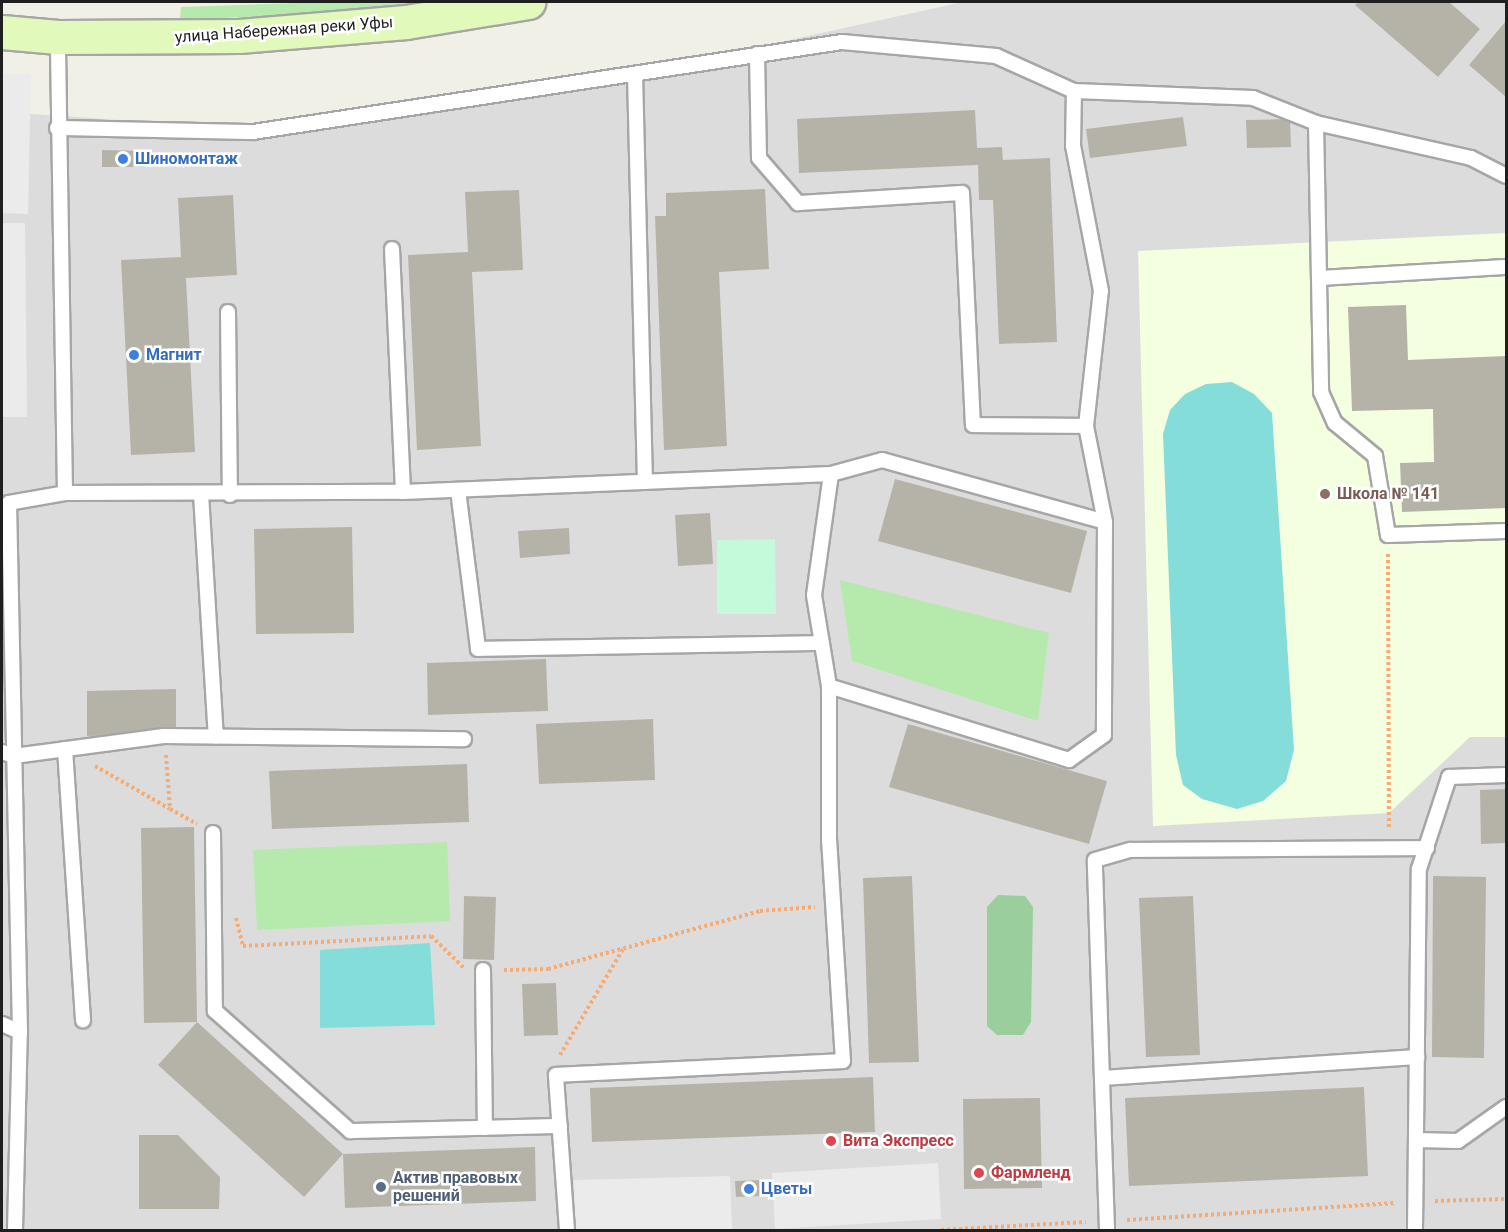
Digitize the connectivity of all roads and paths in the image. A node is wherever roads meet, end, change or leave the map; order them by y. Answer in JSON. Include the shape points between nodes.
{"nodes":[{"id":1,"x":528,"y":2,"type":"edge"},
{"id":2,"x":2,"y":32,"type":"edge"},
{"id":3,"x":58,"y":37,"type":"junction"},
{"id":4,"x":758,"y":54,"type":"junction"},
{"id":5,"x":635,"y":74,"type":"junction"},
{"id":6,"x":1074,"y":91,"type":"junction"},
{"id":7,"x":1316,"y":123,"type":"junction"},
{"id":8,"x":57,"y":128,"type":"junction"},
{"id":9,"x":1506,"y":176,"type":"edge"},
{"id":10,"x":392,"y":249,"type":"dead end"},
{"id":11,"x":1506,"y":267,"type":"edge"},
{"id":12,"x":1319,"y":278,"type":"junction"},
{"id":13,"x":228,"y":312,"type":"dead end"},
{"id":14,"x":1086,"y":426,"type":"junction"},
{"id":15,"x":831,"y":474,"type":"junction"},
{"id":16,"x":645,"y":482,"type":"junction"},
{"id":17,"x":458,"y":490,"type":"junction"},
{"id":18,"x":403,"y":492,"type":"junction"},
{"id":19,"x":65,"y":493,"type":"junction"},
{"id":20,"x":201,"y":494,"type":"junction"},
{"id":21,"x":230,"y":495,"type":"junction"},
{"id":22,"x":5,"y":498,"type":"edge"},
{"id":23,"x":1105,"y":522,"type":"junction"},
{"id":24,"x":1506,"y":531,"type":"edge"},
{"id":25,"x":1388,"y":535,"type":"junction"},
{"id":26,"x":822,"y":643,"type":"junction"},
{"id":27,"x":829,"y":686,"type":"junction"},
{"id":28,"x":164,"y":736,"type":"junction"},
{"id":29,"x":216,"y":737,"type":"junction"},
{"id":30,"x":464,"y":739,"type":"dead end"},
{"id":31,"x":65,"y":749,"type":"junction"},
{"id":32,"x":8,"y":754,"type":"edge"},
{"id":33,"x":1506,"y":775,"type":"edge"},
{"id":34,"x":170,"y":809,"type":"junction"},
{"id":35,"x":213,"y":833,"type":"joint"},
{"id":36,"x":1388,"y":848,"type":"junction"},
{"id":37,"x":1427,"y":848,"type":"junction"},
{"id":38,"x":833,"y":906,"type":"junction"},
{"id":39,"x":234,"y":912,"type":"dead end"},
{"id":40,"x":623,"y":948,"type":"junction"},
{"id":41,"x":483,"y":970,"type":"junction"},
{"id":42,"x":83,"y":1020,"type":"dead end"},
{"id":43,"x":2,"y":1024,"type":"edge"},
{"id":44,"x":21,"y":1032,"type":"junction"},
{"id":45,"x":1417,"y":1057,"type":"junction"},
{"id":46,"x":556,"y":1074,"type":"junction"},
{"id":47,"x":1102,"y":1078,"type":"junction"},
{"id":48,"x":1506,"y":1107,"type":"edge"},
{"id":49,"x":560,"y":1126,"type":"junction"},
{"id":50,"x":485,"y":1128,"type":"junction"},
{"id":51,"x":1416,"y":1140,"type":"junction"},
{"id":52,"x":1506,"y":1199,"type":"edge"},
{"id":53,"x":1415,"y":1202,"type":"junction"},
{"id":54,"x":1107,"y":1226,"type":"edge"},
{"id":55,"x":15,"y":1230,"type":"edge"},
{"id":56,"x":567,"y":1230,"type":"edge"},
{"id":57,"x":941,"y":1230,"type":"edge"},
{"id":58,"x":1415,"y":1230,"type":"edge"}],
"edges":[{"from":1,"to":3,"type":"street","name":"улица Набережная реки Уфы","via":[[406,22],[239,36]]},
{"from":2,"to":3,"type":"street","name":"улица Набережная реки Уфы"},
{"from":3,"to":8,"type":"lane"},
{"from":4,"to":5,"type":"lane"},
{"from":4,"to":6,"type":"lane","via":[[842,42],[996,56]]},
{"from":4,"to":14,"type":"lane","via":[[759,158],[798,203],[962,193],[973,425]]},
{"from":5,"to":8,"type":"lane","via":[[254,132]]},
{"from":5,"to":16,"type":"lane"},
{"from":6,"to":7,"type":"lane","via":[[1253,98]]},
{"from":6,"to":14,"type":"lane","via":[[1073,146],[1101,291]]},
{"from":7,"to":9,"type":"lane","via":[[1471,158]]},
{"from":7,"to":12,"type":"lane"},
{"from":8,"to":19,"type":"lane"},
{"from":10,"to":18,"type":"lane"},
{"from":11,"to":12,"type":"lane"},
{"from":12,"to":25,"type":"lane","via":[[1321,392],[1335,423],[1375,456]]},
{"from":13,"to":21,"type":"lane"},
{"from":14,"to":23,"type":"lane"},
{"from":15,"to":16,"type":"lane"},
{"from":15,"to":23,"type":"lane","via":[[882,460]]},
{"from":15,"to":26,"type":"lane","via":[[814,595]]},
{"from":16,"to":17,"type":"lane"},
{"from":17,"to":18,"type":"lane"},
{"from":17,"to":26,"type":"lane","via":[[478,649]]},
{"from":18,"to":21,"type":"lane"},
{"from":19,"to":20,"type":"lane"},
{"from":19,"to":22,"type":"lane"},
{"from":20,"to":21,"type":"lane"},
{"from":20,"to":29,"type":"lane"},
{"from":22,"to":32,"type":"lane"},
{"from":23,"to":27,"type":"lane","via":[[1104,735],[1069,760]]},
{"from":24,"to":25,"type":"lane"},
{"from":25,"to":36,"type":"path"},
{"from":26,"to":27,"type":"lane"},
{"from":27,"to":38,"type":"lane"},
{"from":28,"to":29,"type":"lane"},
{"from":28,"to":31,"type":"lane"},
{"from":28,"to":34,"type":"path"},
{"from":29,"to":30,"type":"lane"},
{"from":31,"to":32,"type":"lane"},
{"from":31,"to":34,"type":"path"},
{"from":31,"to":42,"type":"lane"},
{"from":32,"to":44,"type":"lane"},
{"from":33,"to":37,"type":"lane","via":[[1449,777]]},
{"from":34,"to":35,"type":"path"},
{"from":35,"to":50,"type":"lane","via":[[215,1011],[350,1131]]},
{"from":36,"to":37,"type":"lane"},
{"from":36,"to":47,"type":"lane","via":[[1131,850],[1095,860]]},
{"from":37,"to":45,"type":"lane","via":[[1419,869]]},
{"from":38,"to":40,"type":"path","via":[[760,911]]},
{"from":38,"to":46,"type":"lane","via":[[843,1061]]},
{"from":39,"to":41,"type":"path","via":[[243,946],[431,936],[461,967]]},
{"from":40,"to":41,"type":"path","via":[[548,969]]},
{"from":40,"to":46,"type":"path","via":[[560,1051]]},
{"from":41,"to":50,"type":"lane"},
{"from":43,"to":44,"type":"lane"},
{"from":44,"to":55,"type":"lane"},
{"from":45,"to":47,"type":"lane"},
{"from":45,"to":51,"type":"lane"},
{"from":46,"to":49,"type":"lane"},
{"from":47,"to":54,"type":"lane"},
{"from":48,"to":51,"type":"lane","via":[[1458,1141]]},
{"from":49,"to":50,"type":"lane"},
{"from":49,"to":56,"type":"lane"},
{"from":51,"to":53,"type":"lane"},
{"from":52,"to":53,"type":"path"},
{"from":53,"to":54,"type":"path"},
{"from":53,"to":58,"type":"lane"},
{"from":54,"to":57,"type":"path"}]}
